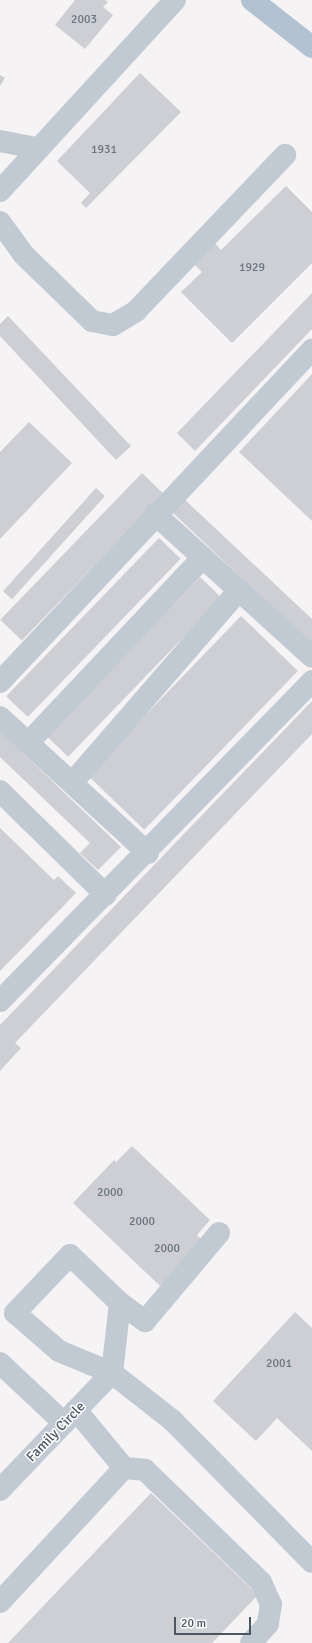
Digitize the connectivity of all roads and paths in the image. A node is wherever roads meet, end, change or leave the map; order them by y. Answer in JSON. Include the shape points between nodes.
{"nodes":[{"id":1,"x":175,"y":0,"type":"edge"},
{"id":2,"x":252,"y":0,"type":"edge"},
{"id":3,"x":312,"y":47,"type":"edge"},
{"id":4,"x":0,"y":141,"type":"edge"},
{"id":5,"x":36,"y":148,"type":"junction"},
{"id":6,"x":285,"y":155,"type":"dead end"},
{"id":7,"x":0,"y":191,"type":"edge"},
{"id":8,"x":0,"y":222,"type":"edge"},
{"id":9,"x":312,"y":350,"type":"edge"},
{"id":10,"x":155,"y":514,"type":"junction"},
{"id":11,"x":203,"y":557,"type":"junction"},
{"id":12,"x":239,"y":590,"type":"junction"},
{"id":13,"x":312,"y":657,"type":"edge"},
{"id":14,"x":312,"y":681,"type":"edge"},
{"id":15,"x":0,"y":682,"type":"edge"},
{"id":16,"x":0,"y":717,"type":"edge"},
{"id":17,"x":28,"y":743,"type":"junction"},
{"id":18,"x":72,"y":783,"type":"junction"},
{"id":19,"x":0,"y":791,"type":"edge"},
{"id":20,"x":148,"y":853,"type":"junction"},
{"id":21,"x":106,"y":895,"type":"junction"},
{"id":22,"x":0,"y":1001,"type":"edge"},
{"id":23,"x":219,"y":1233,"type":"dead end"},
{"id":24,"x":120,"y":1303,"type":"junction"},
{"id":25,"x":0,"y":1363,"type":"edge"},
{"id":26,"x":112,"y":1373,"type":"junction"},
{"id":27,"x":70,"y":1417,"type":"junction"},
{"id":28,"x":124,"y":1468,"type":"junction"},
{"id":29,"x":0,"y":1490,"type":"edge"},
{"id":30,"x":312,"y":1562,"type":"edge"},
{"id":31,"x":0,"y":1602,"type":"edge"},
{"id":32,"x":251,"y":1643,"type":"edge"}],
"edges":[{"from":1,"to":5,"type":"street"},
{"from":2,"to":3,"type":"main road"},
{"from":4,"to":5,"type":"street"},
{"from":5,"to":7,"type":"street"},
{"from":6,"to":8,"type":"street","via":[[136,311],[113,325],[92,321],[23,254]]},
{"from":9,"to":10,"type":"street"},
{"from":10,"to":11,"type":"street"},
{"from":10,"to":15,"type":"street"},
{"from":11,"to":12,"type":"street"},
{"from":11,"to":17,"type":"street"},
{"from":12,"to":13,"type":"street"},
{"from":12,"to":18,"type":"street"},
{"from":14,"to":20,"type":"street"},
{"from":16,"to":17,"type":"street"},
{"from":17,"to":18,"type":"street"},
{"from":18,"to":20,"type":"street"},
{"from":19,"to":21,"type":"street"},
{"from":20,"to":21,"type":"street"},
{"from":21,"to":22,"type":"street"},
{"from":23,"to":24,"type":"street","via":[[144,1321]]},
{"from":24,"to":26,"type":"street"},
{"from":24,"to":26,"type":"street","via":[[70,1255],[15,1313],[58,1351]]},
{"from":25,"to":27,"type":"street"},
{"from":26,"to":27,"type":"street","name":"Family Circle"},
{"from":26,"to":30,"type":"street","via":[[172,1420]]},
{"from":27,"to":28,"type":"street"},
{"from":27,"to":29,"type":"street","name":"Family Circle"},
{"from":28,"to":31,"type":"street"},
{"from":28,"to":32,"type":"street","via":[[145,1470],[261,1582],[272,1604],[268,1624]]}]}
